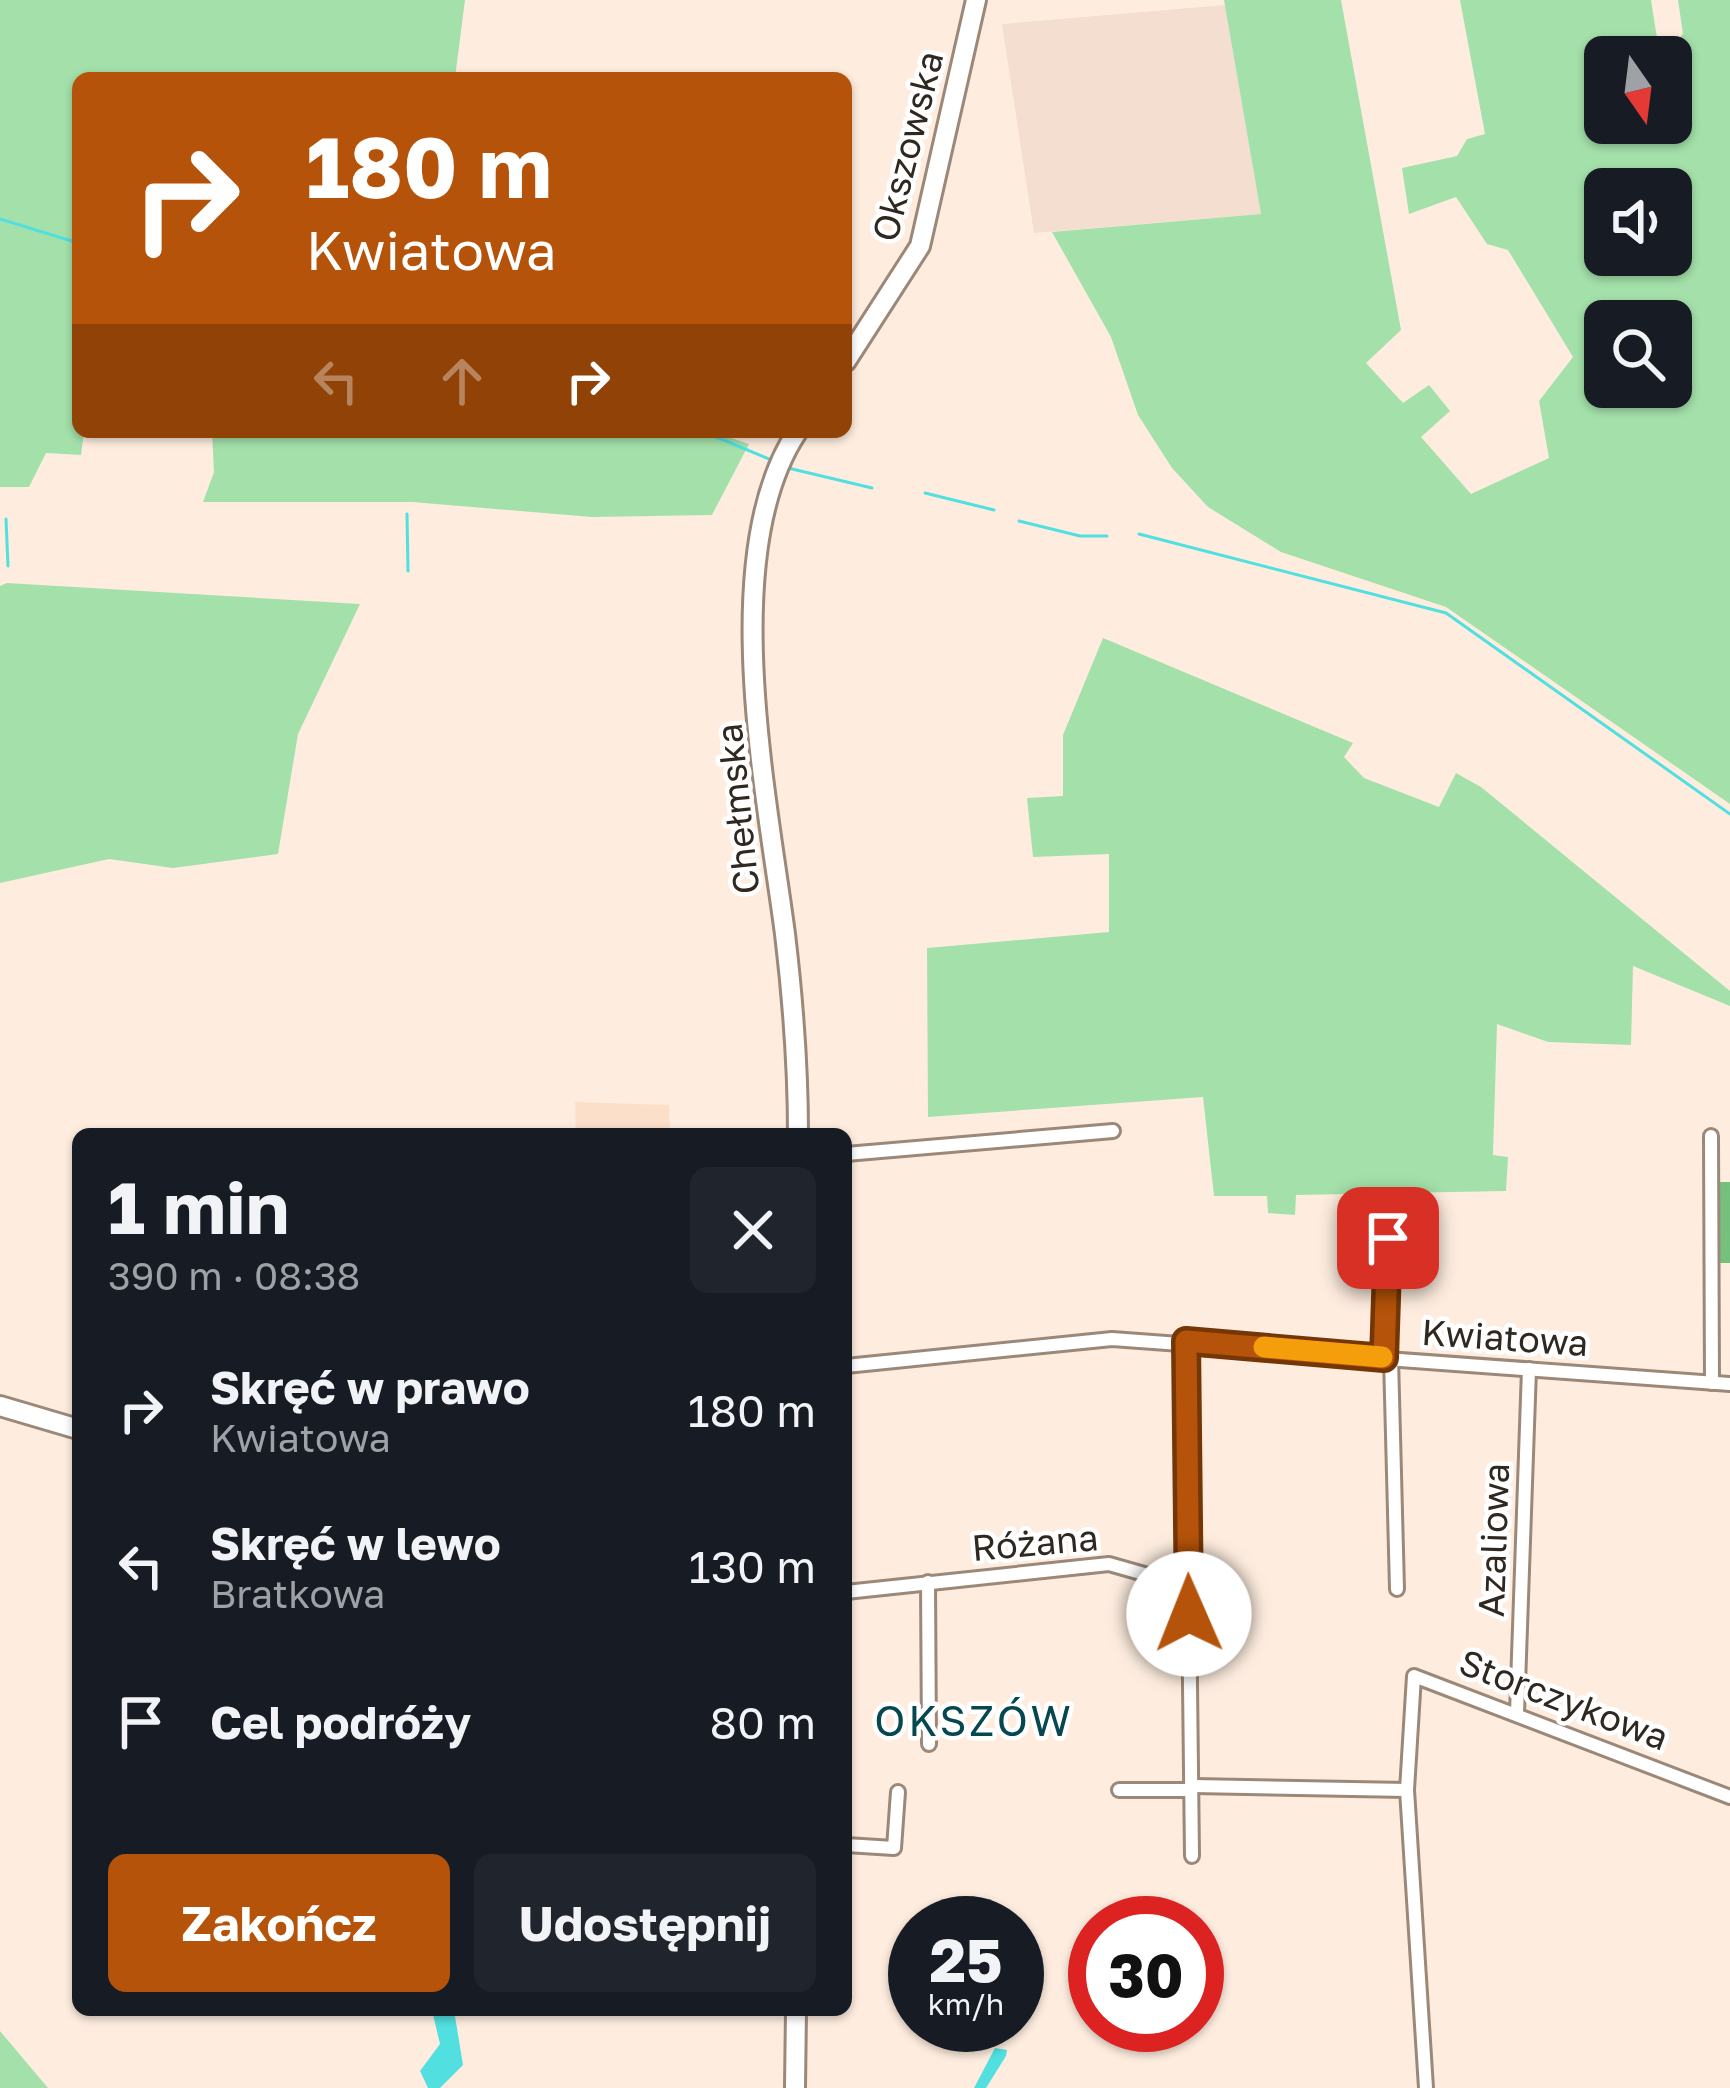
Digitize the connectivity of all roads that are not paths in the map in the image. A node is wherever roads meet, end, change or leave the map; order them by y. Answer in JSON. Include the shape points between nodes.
{"nodes":[{"id":1,"x":976,"y":0,"type":"edge"},
{"id":2,"x":852,"y":352,"type":"edge"},
{"id":3,"x":794,"y":438,"type":"edge"},
{"id":4,"x":798,"y":1128,"type":"edge"},
{"id":5,"x":1113,"y":1131,"type":"dead end"},
{"id":6,"x":1711,"y":1136,"type":"dead end"},
{"id":7,"x":852,"y":1153,"type":"edge"},
{"id":8,"x":1388,"y":1238,"type":"dead end"},
{"id":9,"x":1186,"y":1341,"type":"junction"},
{"id":10,"x":1388,"y":1358,"type":"junction"},
{"id":11,"x":852,"y":1365,"type":"edge"},
{"id":12,"x":1528,"y":1369,"type":"junction"},
{"id":13,"x":1712,"y":1383,"type":"junction"},
{"id":14,"x":1730,"y":1384,"type":"edge"},
{"id":15,"x":0,"y":1406,"type":"edge"},
{"id":16,"x":72,"y":1427,"type":"edge"},
{"id":17,"x":928,"y":1582,"type":"junction"},
{"id":18,"x":1187,"y":1583,"type":"junction"},
{"id":19,"x":1397,"y":1589,"type":"dead end"},
{"id":20,"x":852,"y":1591,"type":"edge"},
{"id":21,"x":1225,"y":1597,"type":"dead end"},
{"id":22,"x":1517,"y":1713,"type":"junction"},
{"id":23,"x":928,"y":1744,"type":"dead end"},
{"id":24,"x":1192,"y":1788,"type":"junction"},
{"id":25,"x":1119,"y":1790,"type":"dead end"},
{"id":26,"x":1407,"y":1790,"type":"junction"},
{"id":27,"x":898,"y":1792,"type":"dead end"},
{"id":28,"x":1730,"y":1797,"type":"edge"},
{"id":29,"x":852,"y":1846,"type":"edge"},
{"id":30,"x":1192,"y":1856,"type":"dead end"},
{"id":31,"x":796,"y":2016,"type":"edge"},
{"id":32,"x":795,"y":2088,"type":"edge"},
{"id":33,"x":1426,"y":2088,"type":"edge"}],
"edges":[{"from":1,"to":2,"type":"main road","name":"Okszowska","via":[[920,246]]},
{"from":3,"to":4,"type":"main road","name":"Chełmska","via":[[774,477],[754,588],[754,647],[794,1008]]},
{"from":5,"to":7,"type":"street"},
{"from":6,"to":13,"type":"street"},
{"from":8,"to":10,"type":"street"},
{"from":9,"to":10,"type":"street","name":"Kwiatowa"},
{"from":9,"to":11,"type":"street","name":"Kwiatowa","via":[[1112,1339]]},
{"from":9,"to":18,"type":"street"},
{"from":10,"to":12,"type":"street","name":"Kwiatowa"},
{"from":10,"to":19,"type":"street"},
{"from":12,"to":13,"type":"street","name":"Kwiatowa"},
{"from":12,"to":22,"type":"street","name":"Azaliowa"},
{"from":13,"to":14,"type":"street","name":"Kwiatowa"},
{"from":15,"to":16,"type":"main road"},
{"from":17,"to":18,"type":"street","name":"Różana","via":[[1109,1564]]},
{"from":17,"to":20,"type":"street","name":"Różana"},
{"from":17,"to":23,"type":"street"},
{"from":18,"to":21,"type":"street","name":"Różana"},
{"from":18,"to":24,"type":"street"},
{"from":22,"to":26,"type":"street","name":"Storczykowa","via":[[1414,1676]]},
{"from":22,"to":28,"type":"street","name":"Storczykowa"},
{"from":24,"to":25,"type":"street"},
{"from":24,"to":26,"type":"street"},
{"from":24,"to":30,"type":"street"},
{"from":26,"to":33,"type":"street"},
{"from":27,"to":29,"type":"street","via":[[894,1848]]},
{"from":31,"to":32,"type":"main road"}]}
